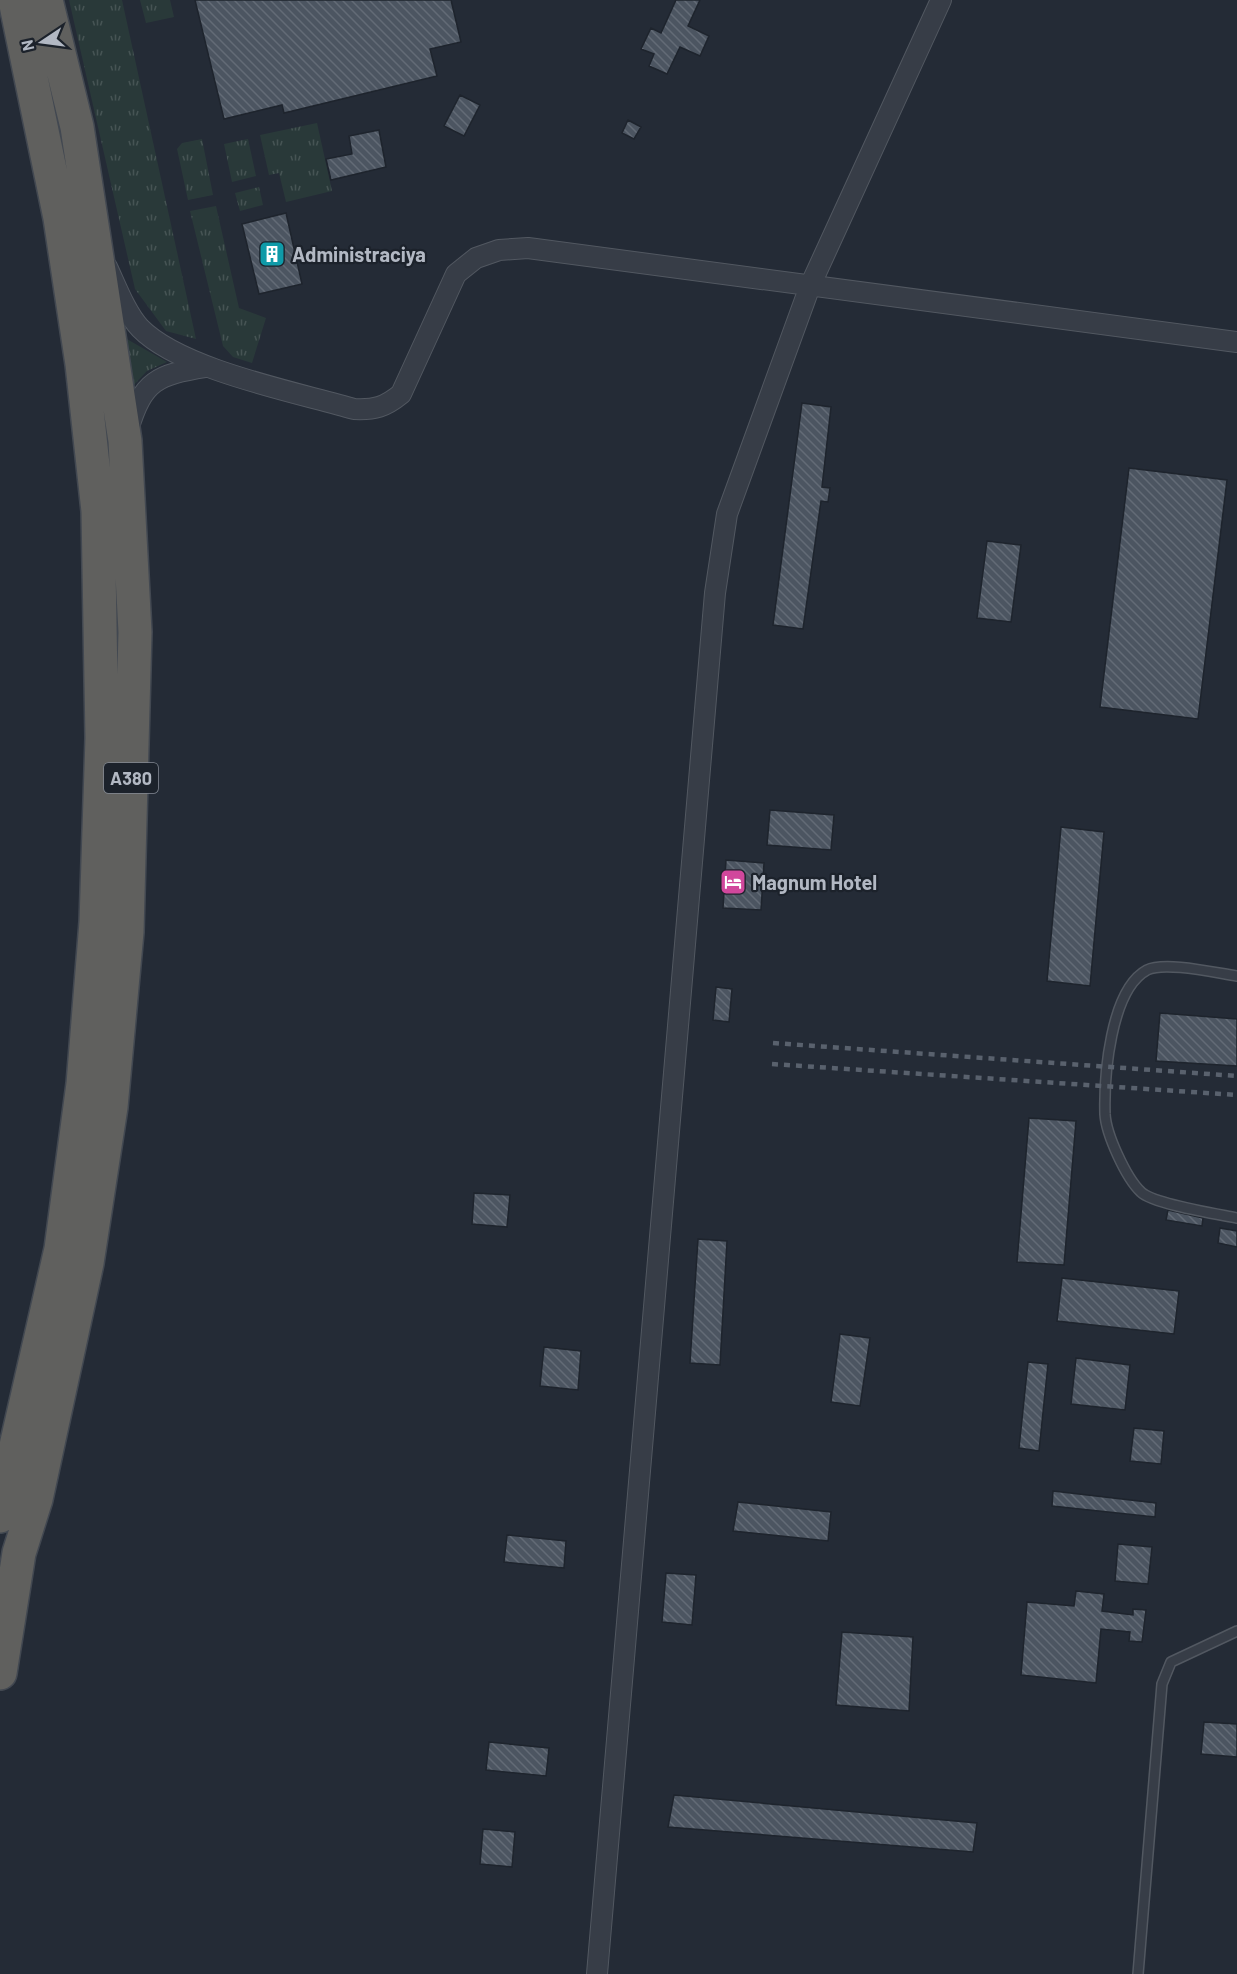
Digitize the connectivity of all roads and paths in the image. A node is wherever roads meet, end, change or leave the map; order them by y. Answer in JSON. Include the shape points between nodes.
{"nodes":[{"id":1,"x":15,"y":0,"type":"edge"},
{"id":2,"x":46,"y":0,"type":"edge"},
{"id":3,"x":941,"y":0,"type":"edge"},
{"id":4,"x":94,"y":242,"type":"junction"},
{"id":5,"x":810,"y":286,"type":"junction"},
{"id":6,"x":1237,"y":342,"type":"edge"},
{"id":7,"x":206,"y":367,"type":"junction"},
{"id":8,"x":124,"y":441,"type":"junction"},
{"id":9,"x":116,"y":576,"type":"junction"},
{"id":10,"x":1237,"y":976,"type":"edge"},
{"id":11,"x":1237,"y":1218,"type":"edge"},
{"id":12,"x":45,"y":1322,"type":"junction"},
{"id":13,"x":0,"y":1429,"type":"edge"},
{"id":14,"x":1,"y":1513,"type":"edge"},
{"id":15,"x":19,"y":1553,"type":"junction"},
{"id":16,"x":0,"y":1609,"type":"edge"},
{"id":17,"x":1237,"y":1631,"type":"edge"},
{"id":18,"x":0,"y":1673,"type":"edge"},
{"id":19,"x":597,"y":1974,"type":"edge"},
{"id":20,"x":1138,"y":1974,"type":"edge"}],
"edges":[{"from":1,"to":9,"type":"highway","number":"A380","via":[[60,218],[82,364],[98,511]]},
{"from":2,"to":4,"type":"highway","number":"A380","via":[[77,127]]},
{"from":3,"to":5,"type":"street"},
{"from":4,"to":7,"type":"street","via":[[139,327],[166,348]]},
{"from":4,"to":8,"type":"highway","number":"A380"},
{"from":5,"to":6,"type":"street"},
{"from":5,"to":7,"type":"street","via":[[528,248],[500,250],[476,258],[456,274],[401,394],[388,405],[372,410],[354,409]]},
{"from":5,"to":19,"type":"street","via":[[727,514],[715,593]]},
{"from":7,"to":8,"type":"street","via":[[178,371],[156,380],[137,401]]},
{"from":8,"to":9,"type":"highway","number":"A380"},
{"from":9,"to":12,"type":"highway","number":"A380","via":[[102,738],[96,922],[82,1096],[61,1249]]},
{"from":9,"to":15,"type":"highway","number":"A380","via":[[135,632],[126,932],[111,1107],[87,1263],[36,1499]]},
{"from":10,"to":11,"type":"lane","via":[[1178,968],[1150,968],[1138,975],[1124,998],[1111,1037],[1105,1115],[1111,1139],[1141,1193]]},
{"from":12,"to":13,"type":"highway"},
{"from":12,"to":14,"type":"highway","number":"A380"},
{"from":15,"to":16,"type":"highway","number":"A380"},
{"from":15,"to":18,"type":"highway"},
{"from":17,"to":20,"type":"lane","via":[[1171,1662],[1162,1684]]}]}
